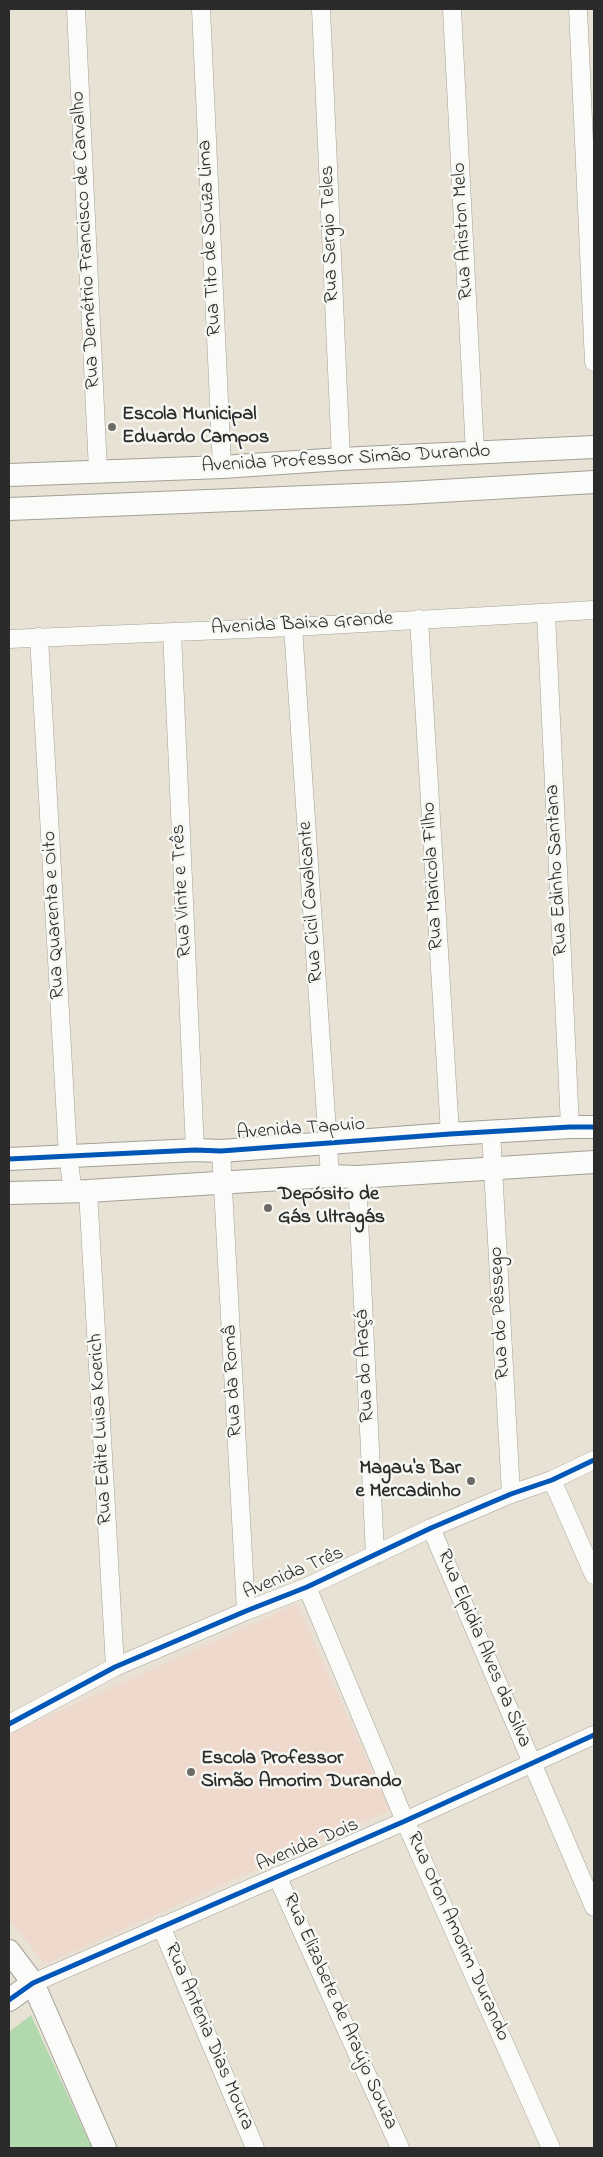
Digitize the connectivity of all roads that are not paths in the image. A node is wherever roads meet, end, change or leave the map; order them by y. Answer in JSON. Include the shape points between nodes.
{"nodes":[{"id":1,"x":76,"y":9,"type":"edge"},
{"id":2,"x":201,"y":9,"type":"edge"},
{"id":3,"x":321,"y":9,"type":"edge"},
{"id":4,"x":452,"y":9,"type":"edge"},
{"id":5,"x":578,"y":9,"type":"edge"},
{"id":6,"x":593,"y":320,"type":"edge"},
{"id":7,"x":594,"y":362,"type":"edge"},
{"id":8,"x":594,"y":447,"type":"edge"},
{"id":9,"x":475,"y":452,"type":"junction"},
{"id":10,"x":405,"y":456,"type":"junction"},
{"id":11,"x":341,"y":459,"type":"junction"},
{"id":12,"x":222,"y":467,"type":"junction"},
{"id":13,"x":98,"y":471,"type":"junction"},
{"id":14,"x":9,"y":475,"type":"edge"},
{"id":15,"x":594,"y":482,"type":"edge"},
{"id":16,"x":407,"y":493,"type":"junction"},
{"id":17,"x":9,"y":509,"type":"edge"},
{"id":18,"x":594,"y":610,"type":"edge"},
{"id":19,"x":546,"y":613,"type":"junction"},
{"id":20,"x":419,"y":619,"type":"junction"},
{"id":21,"x":293,"y":627,"type":"junction"},
{"id":22,"x":172,"y":632,"type":"junction"},
{"id":23,"x":39,"y":637,"type":"junction"},
{"id":24,"x":9,"y":639,"type":"edge"},
{"id":25,"x":570,"y":1127,"type":"junction"},
{"id":26,"x":594,"y":1127,"type":"edge"},
{"id":27,"x":491,"y":1132,"type":"junction"},
{"id":28,"x":450,"y":1134,"type":"junction"},
{"id":29,"x":329,"y":1143,"type":"junction"},
{"id":30,"x":195,"y":1150,"type":"junction"},
{"id":31,"x":221,"y":1150,"type":"junction"},
{"id":32,"x":68,"y":1156,"type":"junction"},
{"id":33,"x":9,"y":1160,"type":"edge"},
{"id":34,"x":594,"y":1162,"type":"edge"},
{"id":35,"x":492,"y":1168,"type":"junction"},
{"id":36,"x":330,"y":1176,"type":"junction"},
{"id":37,"x":357,"y":1178,"type":"junction"},
{"id":38,"x":223,"y":1183,"type":"junction"},
{"id":39,"x":80,"y":1191,"type":"junction"},
{"id":40,"x":9,"y":1194,"type":"edge"},
{"id":41,"x":594,"y":1460,"type":"edge"},
{"id":42,"x":552,"y":1480,"type":"junction"},
{"id":43,"x":511,"y":1494,"type":"junction"},
{"id":44,"x":431,"y":1528,"type":"junction"},
{"id":45,"x":375,"y":1555,"type":"junction"},
{"id":46,"x":594,"y":1575,"type":"edge"},
{"id":47,"x":307,"y":1587,"type":"junction"},
{"id":48,"x":246,"y":1611,"type":"junction"},
{"id":49,"x":115,"y":1668,"type":"junction"},
{"id":50,"x":9,"y":1724,"type":"edge"},
{"id":51,"x":594,"y":1735,"type":"edge"},
{"id":52,"x":532,"y":1763,"type":"junction"},
{"id":53,"x":405,"y":1821,"type":"junction"},
{"id":54,"x":277,"y":1876,"type":"junction"},
{"id":55,"x":594,"y":1907,"type":"edge"},
{"id":56,"x":161,"y":1926,"type":"junction"},
{"id":57,"x":9,"y":1951,"type":"edge"},
{"id":58,"x":33,"y":1983,"type":"junction"},
{"id":59,"x":9,"y":2000,"type":"edge"},
{"id":60,"x":105,"y":2148,"type":"edge"},
{"id":61,"x":255,"y":2148,"type":"edge"},
{"id":62,"x":400,"y":2148,"type":"edge"},
{"id":63,"x":551,"y":2148,"type":"edge"}],
"edges":[{"from":1,"to":13,"type":"street","name":"Rua Demétrio Francisco de Carvalho"},
{"from":2,"to":12,"type":"street","name":"Rua Tito de Souza Lima"},
{"from":3,"to":11,"type":"street","name":"Rua Sergio Teles"},
{"from":4,"to":9,"type":"street","name":"Rua Ariston Melo"},
{"from":5,"to":6,"type":"street"},
{"from":6,"to":7,"type":"street"},
{"from":8,"to":9,"type":"street","name":"Avenida Professor Simão Durando"},
{"from":9,"to":10,"type":"street","name":"Avenida Professor Simão Durando"},
{"from":10,"to":11,"type":"street","name":"Avenida Professor Simão Durando"},
{"from":10,"to":16,"type":"street"},
{"from":11,"to":12,"type":"street","name":"Avenida Professor Simão Durando"},
{"from":12,"to":13,"type":"street","name":"Avenida Professor Simão Durando"},
{"from":13,"to":14,"type":"street","name":"Avenida Professor Simão Durando"},
{"from":15,"to":16,"type":"street","name":"Avenida Professor Simão Durando"},
{"from":16,"to":17,"type":"street","name":"Avenida Professor Simão Durando"},
{"from":18,"to":19,"type":"street","name":"Avenida Baixa Grande"},
{"from":19,"to":20,"type":"street","name":"Avenida Baixa Grande"},
{"from":19,"to":25,"type":"street","name":"Rua Edinho Santana"},
{"from":20,"to":21,"type":"street","name":"Avenida Baixa Grande"},
{"from":20,"to":28,"type":"street","name":"Rua Maricola Filho"},
{"from":21,"to":22,"type":"street","name":"Avenida Baixa Grande"},
{"from":21,"to":29,"type":"street","name":"Rua Cicil Cavalcante"},
{"from":22,"to":23,"type":"street","name":"Avenida Baixa Grande"},
{"from":22,"to":30,"type":"street","name":"Rua Vinte e Três"},
{"from":23,"to":24,"type":"street","name":"Avenida Baixa Grande"},
{"from":23,"to":32,"type":"street","name":"Rua Quarenta e Oito"},
{"from":25,"to":26,"type":"street","name":"Avenida Tapuio"},
{"from":25,"to":27,"type":"street","name":"Avenida Tapuio"},
{"from":27,"to":28,"type":"street","name":"Avenida Tapuio"},
{"from":27,"to":35,"type":"street","name":"Rua do Pêssego"},
{"from":28,"to":29,"type":"street","name":"Avenida Tapuio"},
{"from":29,"to":31,"type":"street","name":"Avenida Tapuio"},
{"from":29,"to":36,"type":"street","name":"Rua Cicil Cavalcante"},
{"from":30,"to":31,"type":"street","name":"Avenida Tapuio"},
{"from":30,"to":32,"type":"street","name":"Avenida Tapuio"},
{"from":31,"to":38,"type":"street","name":"Rua da Româ"},
{"from":32,"to":33,"type":"street","name":"Avenida Tapuio"},
{"from":32,"to":39,"type":"street","name":"Rua Quarenta e Oito"},
{"from":34,"to":35,"type":"street"},
{"from":35,"to":37,"type":"street"},
{"from":35,"to":43,"type":"street","name":"Rua do Pêssego"},
{"from":36,"to":37,"type":"street"},
{"from":36,"to":38,"type":"street"},
{"from":37,"to":45,"type":"street","name":"Rua do Araçá"},
{"from":38,"to":39,"type":"street"},
{"from":38,"to":48,"type":"street","name":"Rua da Româ"},
{"from":39,"to":40,"type":"street"},
{"from":39,"to":49,"type":"street","name":"Rua Edite Luisa Koerich"},
{"from":41,"to":42,"type":"street","name":"Avenida Três"},
{"from":42,"to":43,"type":"street","name":"Avenida Três"},
{"from":42,"to":46,"type":"street"},
{"from":43,"to":44,"type":"street","name":"Avenida Três"},
{"from":44,"to":45,"type":"street","name":"Avenida Três"},
{"from":44,"to":52,"type":"street","name":"Rua Elpidia Alves da Silva"},
{"from":45,"to":47,"type":"street","name":"Avenida Três"},
{"from":47,"to":48,"type":"street","name":"Avenida Três"},
{"from":47,"to":53,"type":"street","name":"Rua Oton Amorim Durando"},
{"from":48,"to":49,"type":"street","name":"Avenida Três"},
{"from":49,"to":50,"type":"street","name":"Avenida Três"},
{"from":51,"to":52,"type":"street","name":"Avenida Dois"},
{"from":52,"to":53,"type":"street","name":"Avenida Dois"},
{"from":52,"to":55,"type":"street","name":"Rua Elpidia Alves da Silva"},
{"from":53,"to":54,"type":"street","name":"Avenida Dois"},
{"from":53,"to":63,"type":"street","name":"Rua Oton Amorim Durando"},
{"from":54,"to":56,"type":"street","name":"Avenida Dois"},
{"from":54,"to":62,"type":"street","name":"Rua Elizabete de Araújo Souza"},
{"from":56,"to":58,"type":"street","name":"Avenida Dois"},
{"from":56,"to":61,"type":"street","name":"Rua Antenia Dias Moura"},
{"from":57,"to":58,"type":"street"},
{"from":58,"to":59,"type":"street"},
{"from":58,"to":60,"type":"street"}]}
